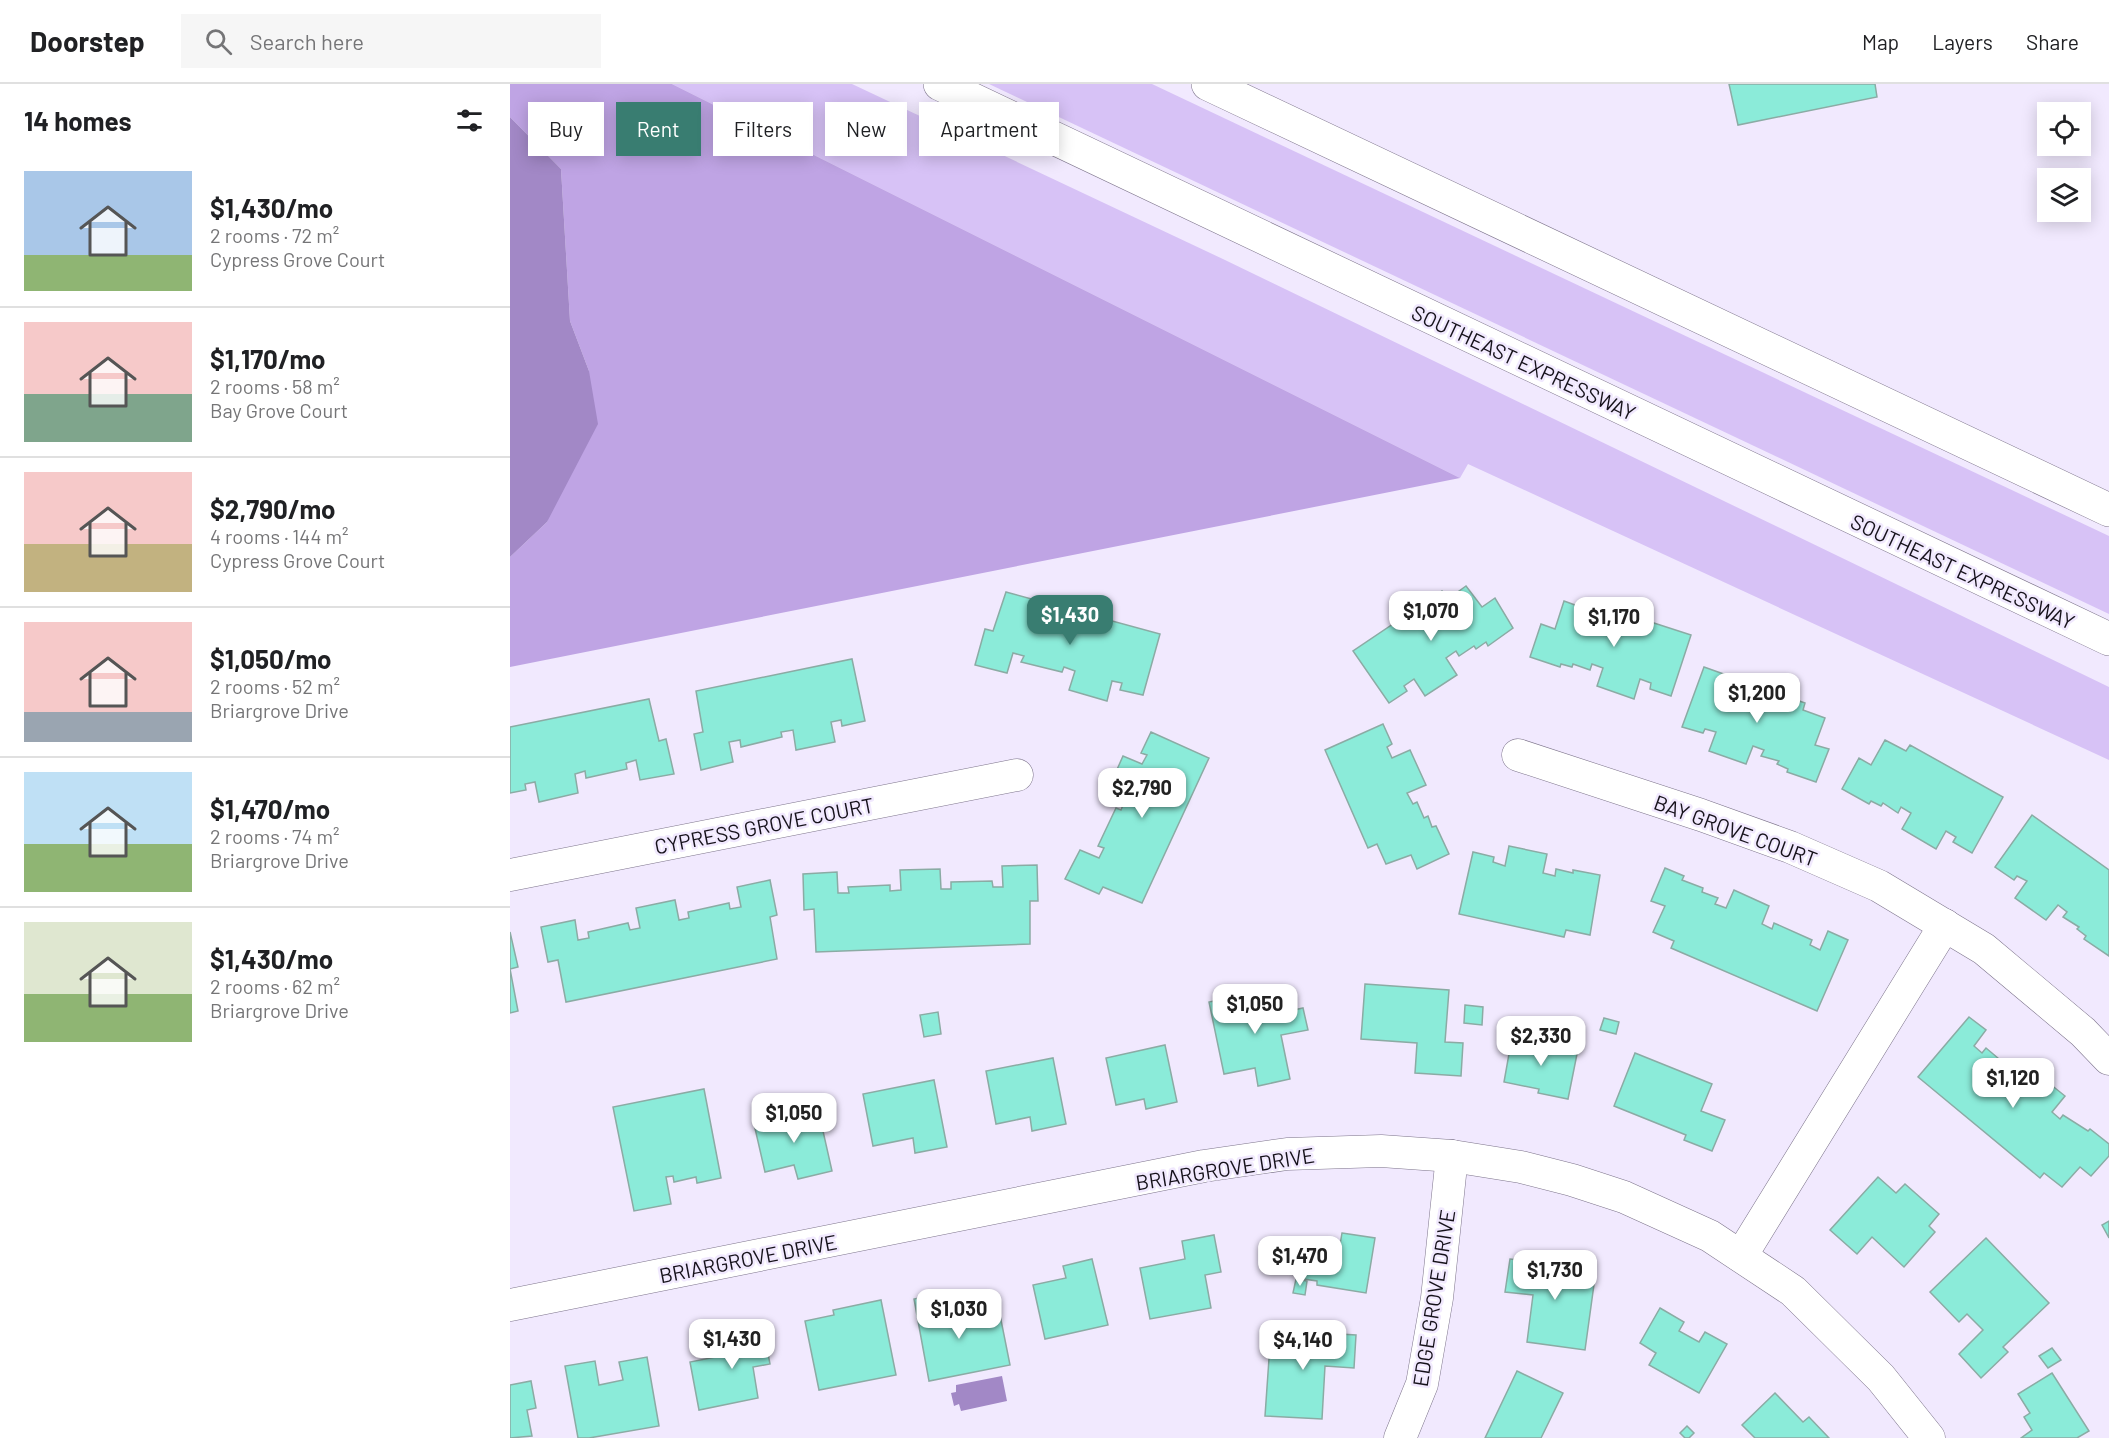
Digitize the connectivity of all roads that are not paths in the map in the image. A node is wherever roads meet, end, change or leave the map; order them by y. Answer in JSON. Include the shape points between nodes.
{"nodes":[{"id":1,"x":940,"y":84,"type":"edge"},
{"id":2,"x":1208,"y":84,"type":"edge"},
{"id":3,"x":2109,"y":510,"type":"edge"},
{"id":4,"x":2109,"y":639,"type":"edge"},
{"id":5,"x":1518,"y":755,"type":"dead end"},
{"id":6,"x":1017,"y":775,"type":"dead end"},
{"id":7,"x":510,"y":875,"type":"edge"},
{"id":8,"x":1945,"y":925,"type":"junction"},
{"id":9,"x":2109,"y":1059,"type":"edge"},
{"id":10,"x":1452,"y":1156,"type":"junction"},
{"id":11,"x":1741,"y":1256,"type":"junction"},
{"id":12,"x":510,"y":1305,"type":"edge"},
{"id":13,"x":1400,"y":1438,"type":"edge"},
{"id":14,"x":1929,"y":1438,"type":"edge"}],
"edges":[{"from":1,"to":4,"type":"highway","name":"SOUTHEAST EXPRESSWAY"},
{"from":2,"to":3,"type":"highway"},
{"from":5,"to":8,"type":"street","name":"BAY GROVE COURT","via":[[1790,847],[1879,886]]},
{"from":6,"to":7,"type":"street","name":"CYPRESS GROVE COURT"},
{"from":8,"to":9,"type":"street","name":"BAY GROVE COURT","via":[[1984,949],[2083,1032]]},
{"from":8,"to":11,"type":"street"},
{"from":10,"to":11,"type":"street","name":"BRIARGROVE DRIVE","via":[[1521,1167],[1624,1197],[1710,1236]]},
{"from":10,"to":12,"type":"street","name":"BRIARGROVE DRIVE","via":[[1381,1151],[1287,1154],[1204,1166]]},
{"from":10,"to":13,"type":"street","name":"EDGE GROVE DRIVE","via":[[1437,1298],[1422,1384]]},
{"from":11,"to":14,"type":"street","name":"BRIARGROVE DRIVE","via":[[1793,1291],[1820,1316],[1881,1378]]}]}
